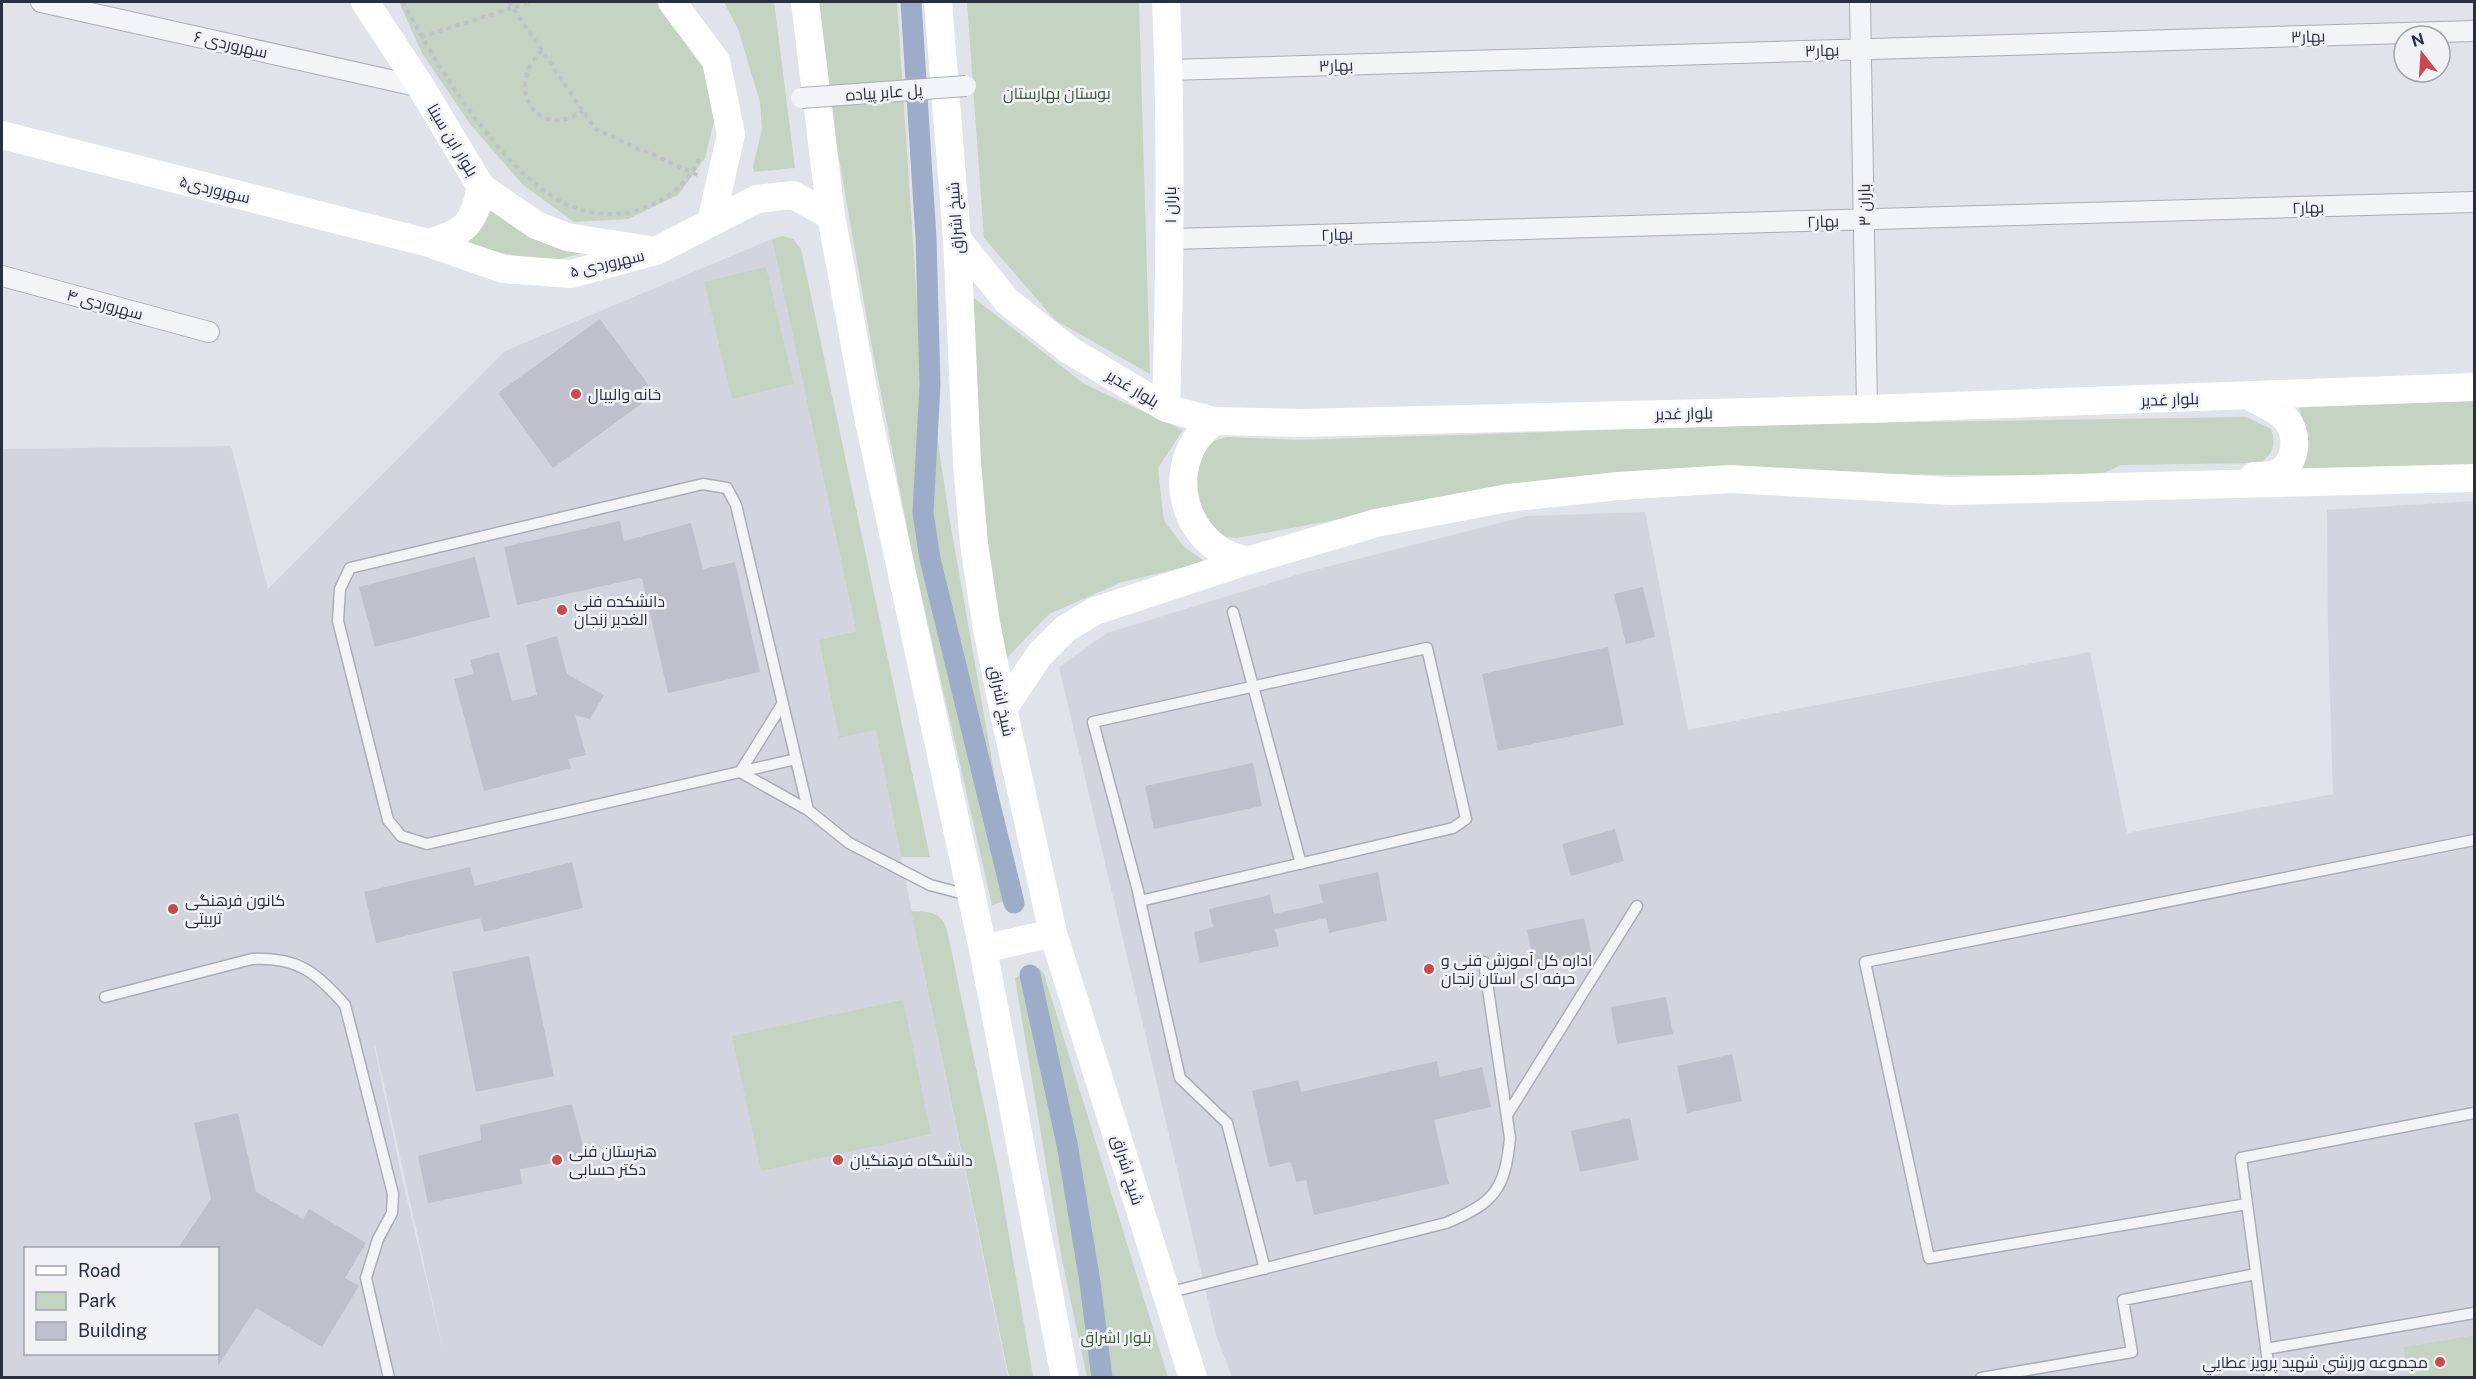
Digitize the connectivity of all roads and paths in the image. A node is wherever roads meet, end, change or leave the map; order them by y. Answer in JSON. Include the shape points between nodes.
{"nodes":[{"id":1,"x":41,"y":2,"type":"edge"},
{"id":2,"x":365,"y":2,"type":"edge"},
{"id":3,"x":403,"y":2,"type":"edge"},
{"id":4,"x":509,"y":2,"type":"edge"},
{"id":5,"x":531,"y":2,"type":"edge"},
{"id":6,"x":672,"y":2,"type":"edge"},
{"id":7,"x":805,"y":2,"type":"edge"},
{"id":8,"x":938,"y":2,"type":"edge"},
{"id":9,"x":1166,"y":2,"type":"edge"},
{"id":10,"x":1860,"y":2,"type":"edge"},
{"id":11,"x":513,"y":8,"type":"junction"},
{"id":12,"x":2475,"y":31,"type":"edge"},
{"id":13,"x":421,"y":37,"type":"junction"},
{"id":14,"x":1861,"y":48,"type":"junction"},
{"id":15,"x":542,"y":51,"type":"junction"},
{"id":16,"x":1169,"y":70,"type":"junction"},
{"id":17,"x":966,"y":86,"type":"dead end"},
{"id":18,"x":421,"y":87,"type":"junction"},
{"id":19,"x":801,"y":98,"type":"dead end"},
{"id":20,"x":583,"y":111,"type":"junction"},
{"id":21,"x":2,"y":135,"type":"edge"},
{"id":22,"x":702,"y":150,"type":"dead end"},
{"id":23,"x":692,"y":173,"type":"junction"},
{"id":24,"x":720,"y":185,"type":"junction"},
{"id":25,"x":481,"y":187,"type":"junction"},
{"id":26,"x":2475,"y":202,"type":"edge"},
{"id":27,"x":831,"y":216,"type":"junction"},
{"id":28,"x":1864,"y":220,"type":"junction"},
{"id":29,"x":711,"y":222,"type":"junction"},
{"id":30,"x":957,"y":239,"type":"junction"},
{"id":31,"x":1170,"y":239,"type":"junction"},
{"id":32,"x":429,"y":243,"type":"junction"},
{"id":33,"x":656,"y":251,"type":"junction"},
{"id":34,"x":2,"y":276,"type":"edge"},
{"id":35,"x":209,"y":332,"type":"dead end"},
{"id":36,"x":2475,"y":387,"type":"edge"},
{"id":37,"x":2249,"y":396,"type":"junction"},
{"id":38,"x":1166,"y":408,"type":"junction"},
{"id":39,"x":1867,"y":409,"type":"junction"},
{"id":40,"x":1214,"y":421,"type":"junction"},
{"id":41,"x":2475,"y":478,"type":"edge"},
{"id":42,"x":2142,"y":487,"type":"junction"},
{"id":43,"x":1247,"y":561,"type":"junction"},
{"id":44,"x":1233,"y":612,"type":"dead end"},
{"id":45,"x":1253,"y":686,"type":"junction"},
{"id":46,"x":783,"y":703,"type":"junction"},
{"id":47,"x":1003,"y":709,"type":"junction"},
{"id":48,"x":796,"y":759,"type":"junction"},
{"id":49,"x":740,"y":772,"type":"junction"},
{"id":50,"x":808,"y":810,"type":"junction"},
{"id":51,"x":2475,"y":840,"type":"edge"},
{"id":52,"x":1301,"y":864,"type":"junction"},
{"id":53,"x":972,"y":896,"type":"junction"},
{"id":54,"x":1140,"y":901,"type":"junction"},
{"id":55,"x":1637,"y":906,"type":"dead end"},
{"id":56,"x":1053,"y":933,"type":"junction"},
{"id":57,"x":983,"y":949,"type":"junction"},
{"id":58,"x":1484,"y":962,"type":"dead end"},
{"id":59,"x":105,"y":997,"type":"dead end"},
{"id":60,"x":2475,"y":1113,"type":"edge"},
{"id":61,"x":1507,"y":1115,"type":"junction"},
{"id":62,"x":2247,"y":1204,"type":"junction"},
{"id":63,"x":1265,"y":1269,"type":"junction"},
{"id":64,"x":2256,"y":1274,"type":"junction"},
{"id":65,"x":1166,"y":1293,"type":"junction"},
{"id":66,"x":2475,"y":1313,"type":"edge"},
{"id":67,"x":2266,"y":1349,"type":"junction"},
{"id":68,"x":389,"y":1377,"type":"edge"},
{"id":69,"x":1065,"y":1377,"type":"edge"},
{"id":70,"x":1193,"y":1377,"type":"edge"},
{"id":71,"x":1981,"y":1377,"type":"edge"},
{"id":72,"x":2270,"y":1377,"type":"edge"}],
"edges":[{"from":1,"to":18,"type":"street","name":"سهروردی ۶"},
{"from":2,"to":18,"type":"main road","name":"بلوار ابن سینا"},
{"from":3,"to":13,"type":"path"},
{"from":4,"to":11,"type":"path"},
{"from":5,"to":11,"type":"path"},
{"from":6,"to":24,"type":"main road","via":[[716,61],[731,134]]},
{"from":7,"to":27,"type":"main road"},
{"from":8,"to":30,"type":"main road","name":"شیخ اشراق"},
{"from":9,"to":16,"type":"main road","name":"باران ۱"},
{"from":10,"to":14,"type":"street","name":"باران ۳"},
{"from":11,"to":13,"type":"path"},
{"from":11,"to":15,"type":"path"},
{"from":12,"to":14,"type":"street","name":"بهار۳"},
{"from":13,"to":23,"type":"path","via":[[486,133],[534,182],[563,202],[595,213],[625,215],[657,203],[680,188]]},
{"from":14,"to":16,"type":"street","name":"بهار۳"},
{"from":14,"to":28,"type":"street","name":"باران ۳"},
{"from":15,"to":20,"type":"path"},
{"from":15,"to":20,"type":"path","via":[[525,75],[526,95],[534,111],[547,119],[563,120]]},
{"from":16,"to":31,"type":"main road","name":"باران ۱"},
{"from":17,"to":19,"type":"street","name":"پل عابر پیاده","bridge":true},
{"from":18,"to":25,"type":"main road","name":"بلوار ابن سینا"},
{"from":20,"to":23,"type":"path","via":[[595,129]]},
{"from":21,"to":32,"type":"main road","name":"سهروردی۵"},
{"from":22,"to":23,"type":"path"},
{"from":23,"to":24,"type":"path"},
{"from":24,"to":29,"type":"main road"},
{"from":25,"to":32,"type":"main road","via":[[475,214],[457,234]]},
{"from":25,"to":33,"type":"main road","name":"بلوار ابن سینا","via":[[536,225],[567,237]]},
{"from":26,"to":28,"type":"street","name":"بهار۲"},
{"from":27,"to":29,"type":"main road","via":[[793,195],[757,199]]},
{"from":27,"to":53,"type":"main road","via":[[869,422]]},
{"from":28,"to":31,"type":"street","name":"بهار۲"},
{"from":28,"to":39,"type":"street","name":"باران ۳"},
{"from":29,"to":33,"type":"main road"},
{"from":30,"to":38,"type":"main road","name":"بلوار غدیر","via":[[1007,301],[1069,350]]},
{"from":30,"to":47,"type":"main road","name":"شیخ اشراق","via":[[974,544]]},
{"from":31,"to":38,"type":"main road","name":"باران ۱"},
{"from":32,"to":33,"type":"main road","name":"سهروردی ۵","via":[[503,269],[571,274]]},
{"from":34,"to":35,"type":"street","name":"سهروردی ۴"},
{"from":36,"to":37,"type":"main road","name":"بلوار غدیر"},
{"from":37,"to":39,"type":"main road","name":"بلوار غدیر"},
{"from":37,"to":42,"type":"main road","via":[[2286,418],[2294,438],[2289,465],[2277,474]]},
{"from":38,"to":40,"type":"main road","name":"بلوار غدیر"},
{"from":39,"to":40,"type":"main road","name":"بلوار غدیر","via":[[1301,423]]},
{"from":40,"to":43,"type":"main road","via":[[1196,440],[1185,464],[1184,498],[1188,514],[1202,536],[1223,553]]},
{"from":41,"to":42,"type":"main road"},
{"from":42,"to":43,"type":"main road","via":[[1951,491],[1730,479],[1618,486],[1508,498],[1376,523]]},
{"from":43,"to":47,"type":"main road","via":[[1095,611],[1065,629],[1040,654]]},
{"from":44,"to":45,"type":"lane"},
{"from":45,"to":52,"type":"lane"},
{"from":45,"to":52,"type":"lane","via":[[1427,648],[1466,819],[1453,828]]},
{"from":45,"to":54,"type":"lane","via":[[1093,722]]},
{"from":46,"to":48,"type":"lane"},
{"from":46,"to":49,"type":"lane"},
{"from":46,"to":49,"type":"lane","via":[[736,505],[727,488],[703,484],[350,568],[340,589],[338,621],[388,820],[401,836],[427,844]]},
{"from":47,"to":56,"type":"main road","name":"شیخ اشراق"},
{"from":48,"to":49,"type":"lane"},
{"from":48,"to":50,"type":"lane"},
{"from":49,"to":50,"type":"lane"},
{"from":50,"to":53,"type":"lane","via":[[858,848],[930,885]]},
{"from":51,"to":62,"type":"lane","via":[[1865,962],[1929,1258]]},
{"from":52,"to":54,"type":"lane"},
{"from":53,"to":57,"type":"main road"},
{"from":54,"to":63,"type":"lane","via":[[1180,1078],[1227,1123]]},
{"from":55,"to":61,"type":"lane"},
{"from":56,"to":57,"type":"main road"},
{"from":56,"to":65,"type":"main road","name":"شیخ اشراق"},
{"from":57,"to":69,"type":"main road"},
{"from":58,"to":61,"type":"lane"},
{"from":59,"to":68,"type":"lane","via":[[252,959],[276,958],[304,968],[327,984],[345,1005],[393,1194],[392,1213],[378,1239],[366,1278]]},
{"from":60,"to":62,"type":"lane","via":[[2241,1158]]},
{"from":61,"to":63,"type":"lane","via":[[1508,1162],[1498,1189],[1476,1210],[1446,1223]]},
{"from":62,"to":64,"type":"lane"},
{"from":63,"to":65,"type":"lane"},
{"from":64,"to":67,"type":"lane"},
{"from":64,"to":71,"type":"lane","via":[[2123,1300],[2132,1352]]},
{"from":65,"to":70,"type":"main road","name":"شیخ اشراق"},
{"from":66,"to":67,"type":"lane"},
{"from":67,"to":72,"type":"lane"}]}
